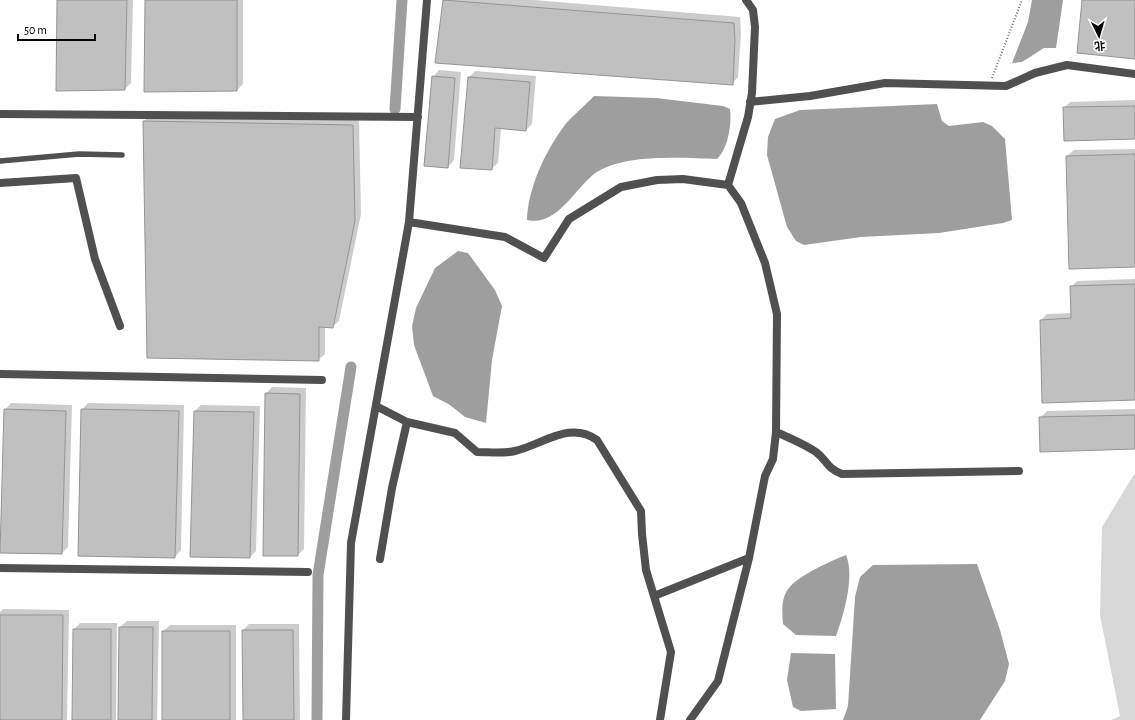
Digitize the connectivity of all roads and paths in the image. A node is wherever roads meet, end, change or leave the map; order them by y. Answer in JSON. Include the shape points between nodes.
{"nodes":[{"id":1,"x":426,"y":0,"type":"edge"},
{"id":2,"x":746,"y":0,"type":"edge"},
{"id":3,"x":1022,"y":0,"type":"edge"},
{"id":4,"x":1135,"y":74,"type":"edge"},
{"id":5,"x":988,"y":86,"type":"junction"},
{"id":6,"x":750,"y":102,"type":"junction"},
{"id":7,"x":0,"y":114,"type":"edge"},
{"id":8,"x":418,"y":117,"type":"junction"},
{"id":9,"x":122,"y":155,"type":"dead end"},
{"id":10,"x":0,"y":161,"type":"edge"},
{"id":11,"x":0,"y":183,"type":"edge"},
{"id":12,"x":728,"y":185,"type":"junction"},
{"id":13,"x":409,"y":222,"type":"junction"},
{"id":14,"x":120,"y":326,"type":"dead end"},
{"id":15,"x":0,"y":374,"type":"edge"},
{"id":16,"x":322,"y":380,"type":"dead end"},
{"id":17,"x":376,"y":406,"type":"junction"},
{"id":18,"x":407,"y":422,"type":"junction"},
{"id":19,"x":776,"y":432,"type":"junction"},
{"id":20,"x":1018,"y":471,"type":"dead end"},
{"id":21,"x":749,"y":558,"type":"junction"},
{"id":22,"x":380,"y":559,"type":"dead end"},
{"id":23,"x":0,"y":568,"type":"edge"},
{"id":24,"x":308,"y":572,"type":"dead end"},
{"id":25,"x":654,"y":596,"type":"junction"},
{"id":26,"x":346,"y":720,"type":"edge"},
{"id":27,"x":660,"y":720,"type":"edge"},
{"id":28,"x":690,"y":720,"type":"edge"}],
"edges":[{"from":1,"to":8,"type":"street"},
{"from":2,"to":6,"type":"street","via":[[753,10],[755,27]]},
{"from":3,"to":5,"type":"path"},
{"from":4,"to":5,"type":"street","via":[[1067,65],[1035,73],[1006,86]]},
{"from":5,"to":6,"type":"street","via":[[885,83],[810,96]]},
{"from":6,"to":12,"type":"street"},
{"from":7,"to":8,"type":"street"},
{"from":8,"to":13,"type":"street"},
{"from":9,"to":10,"type":"lane","via":[[78,154]]},
{"from":11,"to":14,"type":"street","via":[[76,178],[95,259]]},
{"from":12,"to":13,"type":"street","via":[[683,179],[657,180],[621,187],[569,219],[544,258],[505,237]]},
{"from":12,"to":19,"type":"street","via":[[741,203],[765,263],[777,314]]},
{"from":13,"to":17,"type":"street"},
{"from":15,"to":16,"type":"street"},
{"from":17,"to":18,"type":"street"},
{"from":17,"to":26,"type":"street","via":[[351,544]]},
{"from":18,"to":22,"type":"street"},
{"from":18,"to":25,"type":"street","via":[[455,433],[477,452],[514,452],[565,432],[590,435],[597,440],[641,511],[646,570]]},
{"from":19,"to":20,"type":"street","via":[[806,446],[818,454],[831,469],[842,474]]},
{"from":19,"to":21,"type":"street","via":[[773,459],[765,476]]},
{"from":21,"to":25,"type":"street"},
{"from":21,"to":28,"type":"street","via":[[718,681]]},
{"from":23,"to":24,"type":"street"},
{"from":25,"to":27,"type":"street","via":[[671,652]]}]}
